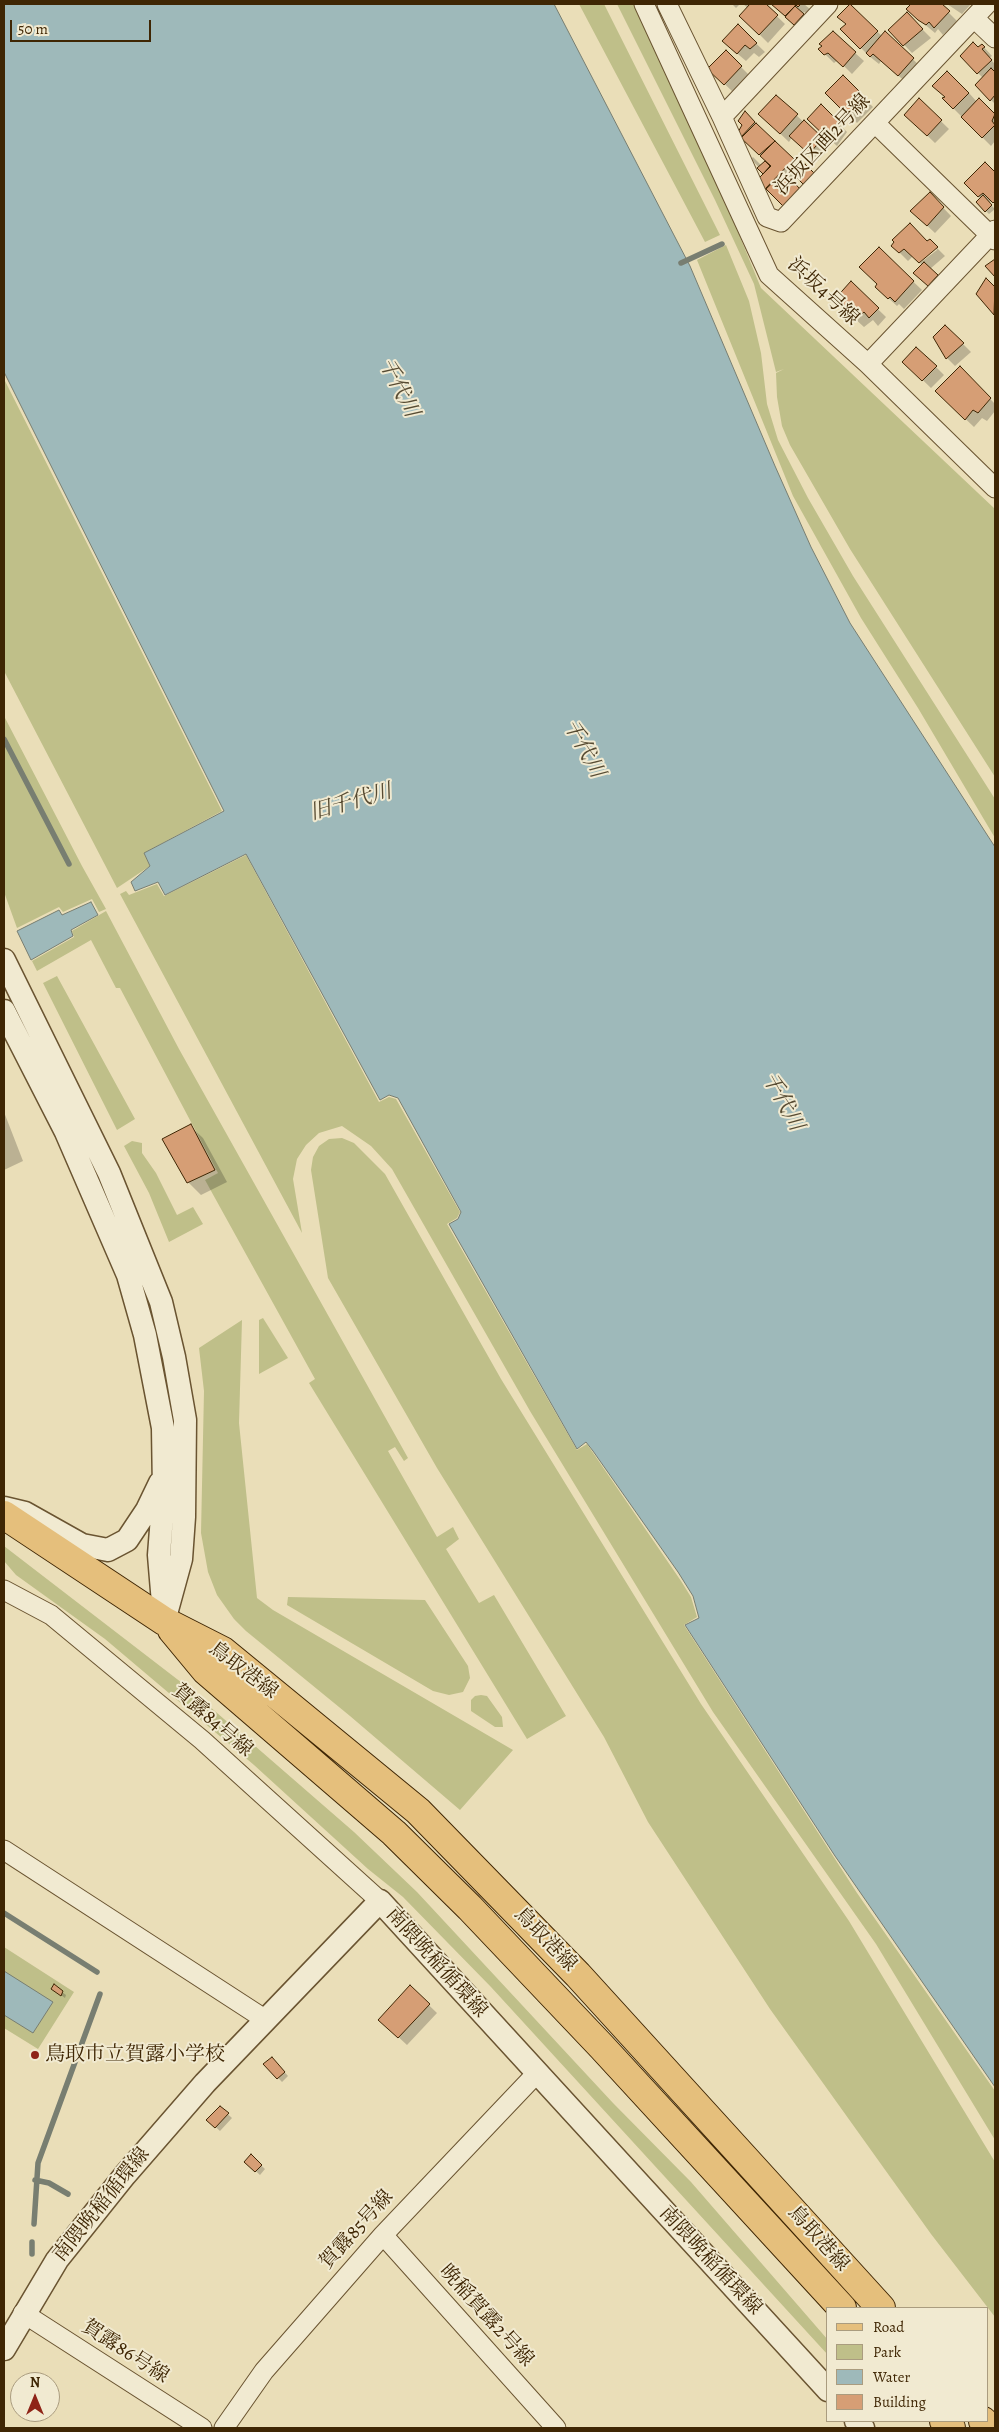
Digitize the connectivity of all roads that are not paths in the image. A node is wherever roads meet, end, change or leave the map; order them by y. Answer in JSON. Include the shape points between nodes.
{"nodes":[{"id":1,"x":644,"y":4,"type":"edge"},
{"id":2,"x":668,"y":4,"type":"edge"},
{"id":3,"x":828,"y":4,"type":"edge"},
{"id":4,"x":986,"y":4,"type":"edge"},
{"id":5,"x":974,"y":18,"type":"junction"},
{"id":6,"x":995,"y":38,"type":"edge"},
{"id":7,"x":722,"y":117,"type":"junction"},
{"id":8,"x":875,"y":123,"type":"junction"},
{"id":9,"x":994,"y":235,"type":"edge"},
{"id":10,"x":868,"y":364,"type":"junction"},
{"id":11,"x":995,"y":488,"type":"edge"},
{"id":12,"x":4,"y":960,"type":"edge"},
{"id":13,"x":9,"y":982,"type":"edge"},
{"id":14,"x":4,"y":1011,"type":"edge"},
{"id":15,"x":164,"y":1475,"type":"junction"},
{"id":16,"x":4,"y":1508,"type":"edge"},
{"id":17,"x":4,"y":1515,"type":"edge"},
{"id":18,"x":4,"y":1576,"type":"edge"},
{"id":19,"x":10,"y":1593,"type":"edge"},
{"id":20,"x":164,"y":1621,"type":"junction"},
{"id":21,"x":4,"y":1850,"type":"edge"},
{"id":22,"x":380,"y":1902,"type":"junction"},
{"id":23,"x":266,"y":2020,"type":"junction"},
{"id":24,"x":537,"y":2073,"type":"junction"},
{"id":25,"x":382,"y":2235,"type":"junction"},
{"id":26,"x":841,"y":2307,"type":"edge"},
{"id":27,"x":880,"y":2307,"type":"edge"},
{"id":28,"x":23,"y":2313,"type":"junction"},
{"id":29,"x":4,"y":2349,"type":"edge"},
{"id":30,"x":826,"y":2388,"type":"edge"},
{"id":31,"x":202,"y":2428,"type":"edge"},
{"id":32,"x":224,"y":2428,"type":"edge"},
{"id":33,"x":556,"y":2428,"type":"edge"}],
"edges":[{"from":1,"to":10,"type":"street","name":"浜坂4号線","via":[[769,275]]},
{"from":2,"to":7,"type":"street","name":"浜坂区画2号線"},
{"from":3,"to":7,"type":"street"},
{"from":4,"to":5,"type":"street","name":"浜坂区画2号線"},
{"from":5,"to":6,"type":"street"},
{"from":5,"to":8,"type":"street","name":"浜坂区画2号線"},
{"from":7,"to":8,"type":"street","name":"浜坂区画2号線","via":[[767,217],[781,222]]},
{"from":8,"to":9,"type":"street"},
{"from":9,"to":10,"type":"street"},
{"from":10,"to":11,"type":"street","name":"浜坂4号線"},
{"from":12,"to":13,"type":"street"},
{"from":13,"to":20,"type":"street","via":[[120,1200],[161,1302],[185,1420],[180,1560]]},
{"from":14,"to":15,"type":"street","via":[[66,1132],[128,1275],[145,1335],[161,1419]]},
{"from":15,"to":16,"type":"street","via":[[147,1510],[127,1540],[108,1550],[82,1545],[25,1513]]},
{"from":15,"to":20,"type":"street","via":[[160,1555]]},
{"from":17,"to":20,"type":"main road","name":"鳥取港線"},
{"from":18,"to":19,"type":"street"},
{"from":19,"to":22,"type":"street","name":"賀露84号線","via":[[51,1615],[202,1740]]},
{"from":20,"to":26,"type":"main road","name":"鳥取港線","via":[[206,1671],[394,1833],[470,1908]]},
{"from":20,"to":27,"type":"main road","name":"鳥取港線","via":[[223,1651],[418,1811],[578,1975]]},
{"from":21,"to":23,"type":"street"},
{"from":22,"to":23,"type":"street","name":"南隈晩稲循環線"},
{"from":22,"to":24,"type":"street","name":"南隈晩稲循環線"},
{"from":23,"to":28,"type":"street","name":"南隈晩稲循環線","via":[[205,2083],[125,2175],[56,2260]]},
{"from":24,"to":25,"type":"street","name":"賀露85号線"},
{"from":24,"to":30,"type":"street","name":"南隈晩稲循環線"},
{"from":25,"to":32,"type":"street","name":"賀露85号線","via":[[264,2371]]},
{"from":25,"to":33,"type":"street","name":"晩稲賀露2号線"},
{"from":28,"to":29,"type":"street","name":"南隈晩稲循環線"},
{"from":28,"to":31,"type":"street","name":"賀露86号線"}]}
